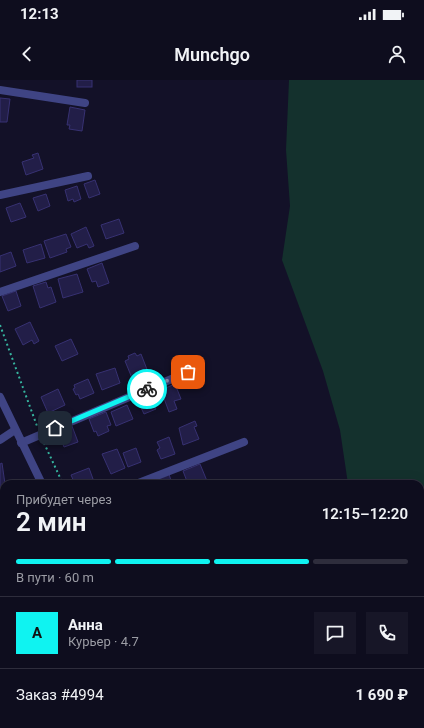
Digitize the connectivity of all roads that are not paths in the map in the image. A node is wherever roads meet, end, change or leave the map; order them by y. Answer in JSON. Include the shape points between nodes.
{"nodes":[{"id":1,"x":0,"y":90,"type":"edge"},
{"id":2,"x":85,"y":103,"type":"dead end"},
{"id":3,"x":88,"y":176,"type":"dead end"},
{"id":4,"x":0,"y":196,"type":"edge"},
{"id":5,"x":135,"y":246,"type":"dead end"},
{"id":6,"x":0,"y":292,"type":"edge"},
{"id":7,"x":188,"y":372,"type":"dead end"},
{"id":8,"x":0,"y":397,"type":"edge"},
{"id":9,"x":15,"y":430,"type":"junction"},
{"id":10,"x":0,"y":440,"type":"edge"},
{"id":11,"x":244,"y":442,"type":"dead end"},
{"id":12,"x":21,"y":443,"type":"junction"},
{"id":13,"x":40,"y":480,"type":"edge"},
{"id":14,"x":146,"y":480,"type":"edge"}],
"edges":[{"from":1,"to":2,"type":"street"},
{"from":3,"to":4,"type":"street"},
{"from":5,"to":6,"type":"street"},
{"from":7,"to":12,"type":"street"},
{"from":8,"to":9,"type":"street"},
{"from":9,"to":10,"type":"street"},
{"from":9,"to":12,"type":"street"},
{"from":11,"to":14,"type":"street"},
{"from":12,"to":13,"type":"street"}]}
